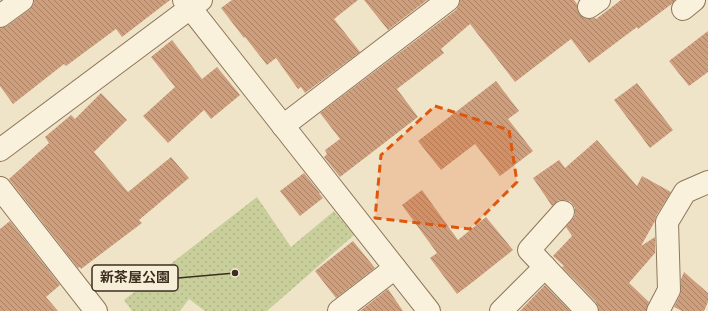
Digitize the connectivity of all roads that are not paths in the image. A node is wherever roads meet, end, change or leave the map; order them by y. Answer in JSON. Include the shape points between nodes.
{"nodes":[{"id":1,"x":22,"y":0,"type":"edge"},
{"id":2,"x":448,"y":0,"type":"edge"},
{"id":3,"x":191,"y":3,"type":"edge"},
{"id":4,"x":0,"y":16,"type":"edge"},
{"id":5,"x":283,"y":126,"type":"junction"},
{"id":6,"x":0,"y":150,"type":"edge"},
{"id":7,"x":708,"y":182,"type":"edge"},
{"id":8,"x":0,"y":188,"type":"edge"},
{"id":9,"x":563,"y":212,"type":"dead end"},
{"id":10,"x":544,"y":267,"type":"junction"},
{"id":11,"x":395,"y":268,"type":"junction"},
{"id":12,"x":96,"y":311,"type":"edge"},
{"id":13,"x":339,"y":311,"type":"edge"},
{"id":14,"x":429,"y":311,"type":"edge"},
{"id":15,"x":501,"y":311,"type":"edge"},
{"id":16,"x":588,"y":311,"type":"edge"},
{"id":17,"x":658,"y":311,"type":"edge"}],
"edges":[{"from":1,"to":4,"type":"street"},
{"from":2,"to":5,"type":"street"},
{"from":3,"to":5,"type":"street"},
{"from":3,"to":6,"type":"street"},
{"from":5,"to":11,"type":"street"},
{"from":7,"to":17,"type":"street","via":[[685,192],[667,222],[669,290]]},
{"from":8,"to":12,"type":"street"},
{"from":9,"to":10,"type":"street","via":[[529,250]]},
{"from":10,"to":15,"type":"street"},
{"from":10,"to":16,"type":"street"},
{"from":11,"to":13,"type":"street"},
{"from":11,"to":14,"type":"street"}]}
